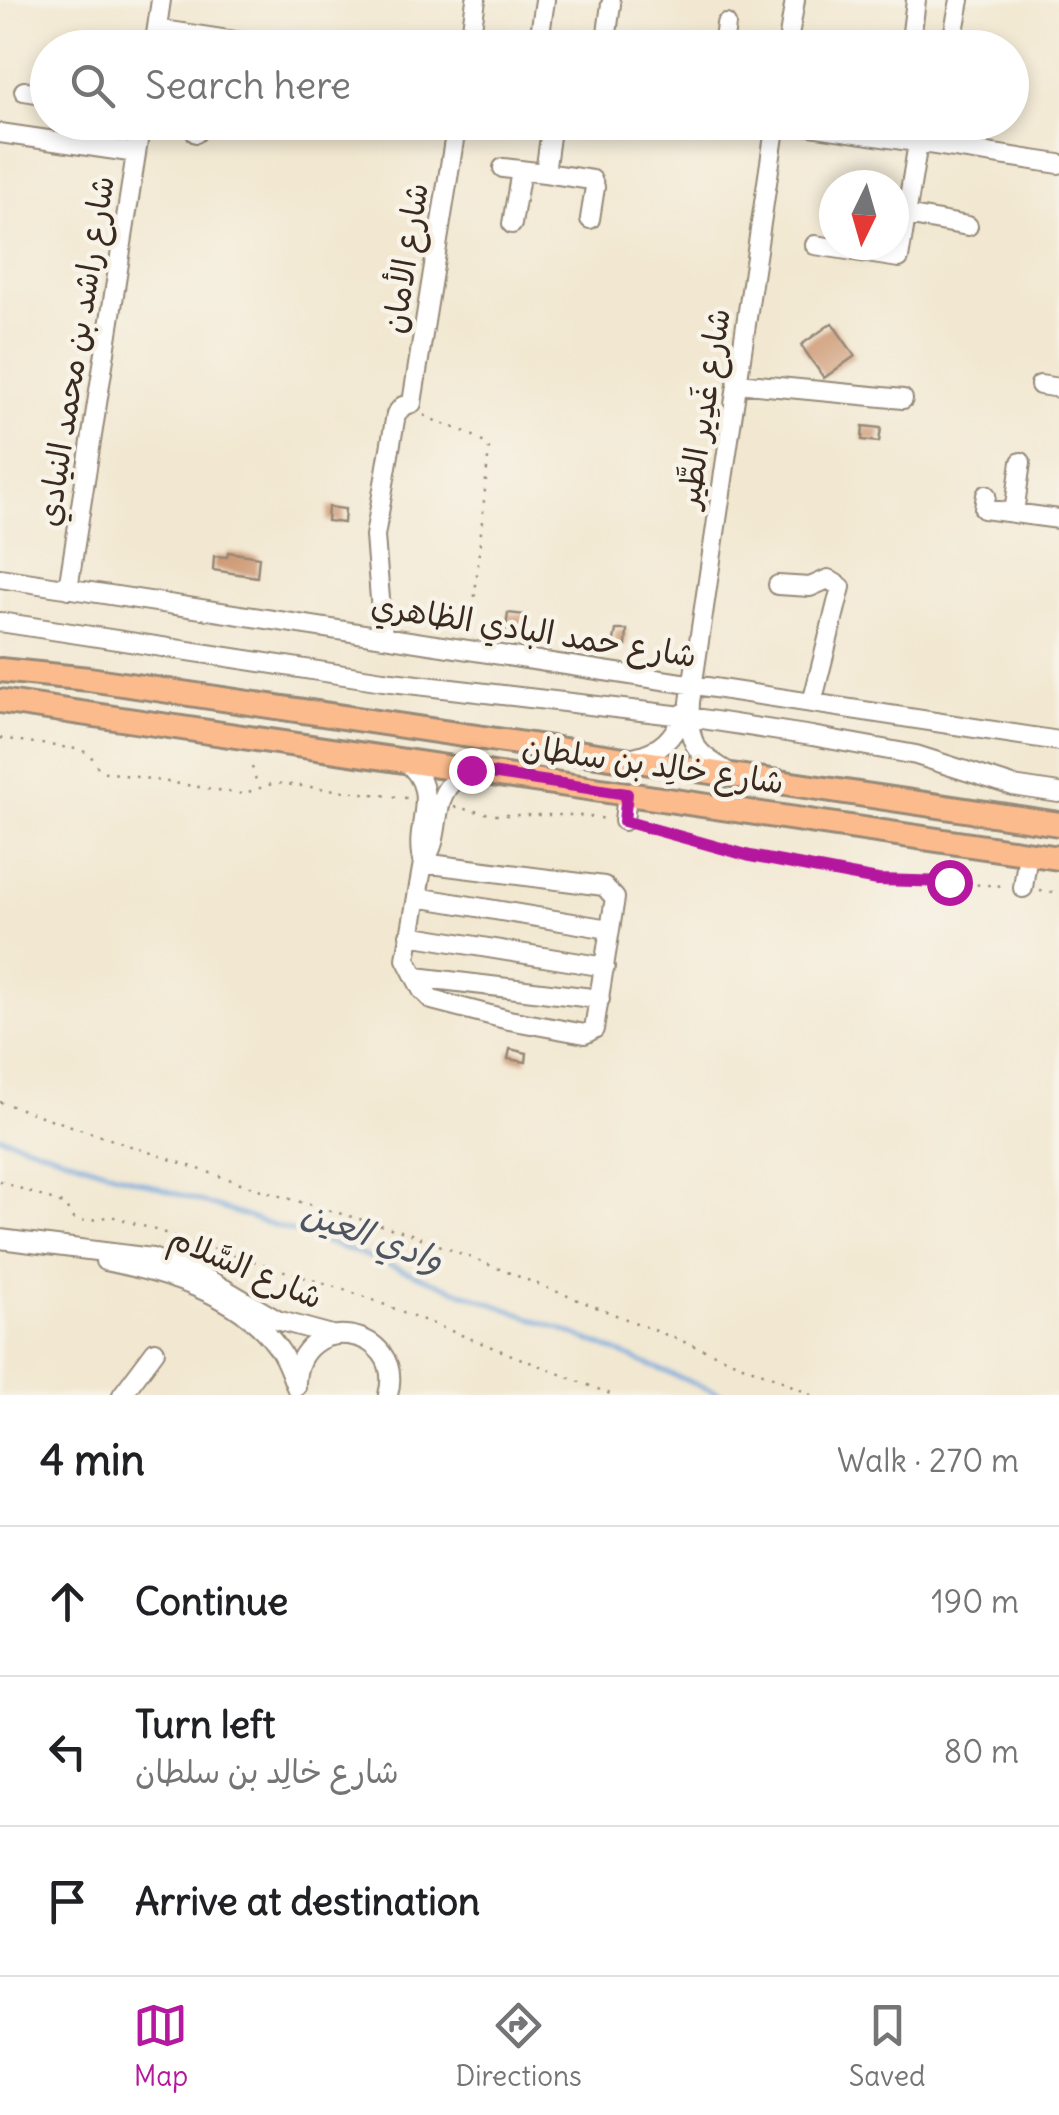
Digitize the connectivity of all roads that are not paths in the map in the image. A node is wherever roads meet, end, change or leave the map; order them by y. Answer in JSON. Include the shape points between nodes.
{"nodes":[{"id":1,"x":161,"y":0,"type":"edge"},
{"id":2,"x":476,"y":0,"type":"edge"},
{"id":3,"x":545,"y":0,"type":"edge"},
{"id":4,"x":795,"y":0,"type":"edge"},
{"id":5,"x":916,"y":0,"type":"edge"},
{"id":6,"x":960,"y":0,"type":"edge"},
{"id":7,"x":611,"y":4,"type":"dead end"},
{"id":8,"x":726,"y":24,"type":"dead end"},
{"id":9,"x":156,"y":30,"type":"edge"},
{"id":10,"x":472,"y":30,"type":"edge"},
{"id":11,"x":541,"y":30,"type":"edge"},
{"id":12,"x":607,"y":30,"type":"edge"},
{"id":13,"x":725,"y":30,"type":"edge"},
{"id":14,"x":791,"y":30,"type":"edge"},
{"id":15,"x":912,"y":30,"type":"edge"},
{"id":16,"x":954,"y":30,"type":"edge"},
{"id":17,"x":24,"y":91,"type":"dead end"},
{"id":18,"x":30,"y":92,"type":"edge"},
{"id":19,"x":30,"y":132,"type":"edge"},
{"id":20,"x":0,"y":133,"type":"edge"},
{"id":21,"x":85,"y":140,"type":"edge"},
{"id":22,"x":138,"y":140,"type":"edge"},
{"id":23,"x":454,"y":140,"type":"edge"},
{"id":24,"x":550,"y":140,"type":"edge"},
{"id":25,"x":773,"y":140,"type":"edge"},
{"id":26,"x":913,"y":140,"type":"edge"},
{"id":27,"x":934,"y":140,"type":"edge"},
{"id":28,"x":136,"y":153,"type":"junction"},
{"id":29,"x":1059,"y":164,"type":"edge"},
{"id":30,"x":545,"y":173,"type":"junction"},
{"id":31,"x":909,"y":181,"type":"edge"},
{"id":32,"x":909,"y":216,"type":"edge"},
{"id":33,"x":590,"y":219,"type":"dead end"},
{"id":34,"x":512,"y":224,"type":"dead end"},
{"id":35,"x":968,"y":226,"type":"dead end"},
{"id":36,"x":814,"y":245,"type":"dead end"},
{"id":37,"x":819,"y":246,"type":"edge"},
{"id":38,"x":738,"y":383,"type":"junction"},
{"id":39,"x":903,"y":399,"type":"dead end"},
{"id":40,"x":1021,"y":462,"type":"dead end"},
{"id":41,"x":986,"y":495,"type":"dead end"},
{"id":42,"x":1014,"y":513,"type":"junction"},
{"id":43,"x":1049,"y":513,"type":"edge"},
{"id":44,"x":0,"y":578,"type":"edge"},
{"id":45,"x":778,"y":585,"type":"dead end"},
{"id":46,"x":68,"y":588,"type":"junction"},
{"id":47,"x":0,"y":622,"type":"edge"},
{"id":48,"x":383,"y":637,"type":"junction"},
{"id":49,"x":0,"y":670,"type":"edge"},
{"id":50,"x":0,"y":701,"type":"edge"},
{"id":51,"x":812,"y":703,"type":"junction"},
{"id":52,"x":688,"y":705,"type":"junction"},
{"id":53,"x":1059,"y":741,"type":"edge"},
{"id":54,"x":619,"y":759,"type":"junction"},
{"id":55,"x":404,"y":760,"type":"junction"},
{"id":56,"x":471,"y":770,"type":"junction"},
{"id":57,"x":731,"y":774,"type":"junction"},
{"id":58,"x":1054,"y":792,"type":"edge"},
{"id":59,"x":627,"y":794,"type":"junction"},
{"id":60,"x":433,"y":800,"type":"junction"},
{"id":61,"x":624,"y":821,"type":"road end"},
{"id":62,"x":1052,"y":823,"type":"edge"},
{"id":63,"x":1028,"y":853,"type":"junction"},
{"id":64,"x":1059,"y":858,"type":"edge"},
{"id":65,"x":423,"y":863,"type":"junction"},
{"id":66,"x":1023,"y":888,"type":"road end"},
{"id":67,"x":416,"y":897,"type":"junction"},
{"id":68,"x":609,"y":928,"type":"junction"},
{"id":69,"x":409,"y":935,"type":"junction"},
{"id":70,"x":606,"y":968,"type":"junction"},
{"id":71,"x":416,"y":977,"type":"junction"},
{"id":72,"x":600,"y":999,"type":"junction"},
{"id":73,"x":8,"y":1240,"type":"edge"},
{"id":74,"x":332,"y":1335,"type":"junction"},
{"id":75,"x":155,"y":1352,"type":"dead end"},
{"id":76,"x":298,"y":1391,"type":"edge"},
{"id":77,"x":391,"y":1393,"type":"edge"},
{"id":78,"x":122,"y":1395,"type":"edge"}],
"edges":[{"from":1,"to":9,"type":"street"},
{"from":2,"to":10,"type":"street"},
{"from":3,"to":11,"type":"street"},
{"from":4,"to":14,"type":"street"},
{"from":5,"to":15,"type":"street"},
{"from":6,"to":16,"type":"street"},
{"from":7,"to":12,"type":"street"},
{"from":8,"to":13,"type":"street"},
{"from":17,"to":18,"type":"street"},
{"from":19,"to":20,"type":"street"},
{"from":21,"to":28,"type":"street"},
{"from":22,"to":28,"type":"street","name":"شارع راشد بن محمد النيادي"},
{"from":23,"to":48,"type":"street","name":"شارع الأمان","via":[[412,403],[396,414],[376,529]]},
{"from":24,"to":30,"type":"street"},
{"from":25,"to":38,"type":"street","name":"شارع غَدِير الطَّير"},
{"from":26,"to":31,"type":"street"},
{"from":27,"to":29,"type":"street"},
{"from":28,"to":46,"type":"street","name":"شارع راشد بن محمد النيادي"},
{"from":30,"to":33,"type":"street","via":[[592,180]]},
{"from":30,"to":34,"type":"street","via":[[512,169]]},
{"from":32,"to":35,"type":"street"},
{"from":36,"to":37,"type":"street"},
{"from":38,"to":39,"type":"street"},
{"from":38,"to":52,"type":"street","name":"شارع غَدِير الطَّير"},
{"from":40,"to":42,"type":"street"},
{"from":41,"to":42,"type":"street","via":[[984,509]]},
{"from":42,"to":43,"type":"street"},
{"from":44,"to":46,"type":"street","name":"شارع حمد البادي الظاهري"},
{"from":45,"to":51,"type":"street","via":[[810,587],[828,579],[841,587]]},
{"from":46,"to":48,"type":"street","name":"شارع حمد البادي الظاهري"},
{"from":47,"to":52,"type":"street","via":[[383,681]]},
{"from":48,"to":52,"type":"street","name":"شارع حمد البادي الظاهري","via":[[462,649]]},
{"from":49,"to":54,"type":"main road","name":"شارع خالِد بن سلطان"},
{"from":50,"to":55,"type":"main road","name":"شارع خالِد بن سلطان"},
{"from":51,"to":52,"type":"street","name":"شارع حمد البادي الظاهري"},
{"from":51,"to":53,"type":"street","name":"شارع حمد البادي الظاهري"},
{"from":52,"to":54,"type":"street","via":[[663,746]]},
{"from":52,"to":57,"type":"street","via":[[698,752]]},
{"from":52,"to":58,"type":"street"},
{"from":54,"to":57,"type":"main road","name":"شارع خالِد بن سلطان"},
{"from":55,"to":56,"type":"main road","name":"شارع خالِد بن سلطان"},
{"from":55,"to":60,"type":"street"},
{"from":56,"to":59,"type":"main road","name":"شارع خالِد بن سلطان"},
{"from":56,"to":60,"type":"street"},
{"from":57,"to":62,"type":"main road","name":"شارع خالِد بن سلطان"},
{"from":58,"to":62,"type":"street"},
{"from":59,"to":61,"type":"street"},
{"from":59,"to":63,"type":"main road","name":"شارع خالِد بن سلطان"},
{"from":60,"to":65,"type":"street","via":[[420,850]]},
{"from":63,"to":64,"type":"main road","name":"شارع خالِد بن سلطان"},
{"from":63,"to":66,"type":"street"},
{"from":65,"to":67,"type":"street"},
{"from":65,"to":68,"type":"street","via":[[604,886],[614,898]]},
{"from":67,"to":68,"type":"street"},
{"from":67,"to":69,"type":"street"},
{"from":68,"to":70,"type":"street"},
{"from":69,"to":70,"type":"street"},
{"from":69,"to":71,"type":"street","via":[[406,959]]},
{"from":70,"to":72,"type":"street"},
{"from":71,"to":72,"type":"street"},
{"from":71,"to":72,"type":"street","via":[[432,1000],[585,1034],[594,1029]]},
{"from":73,"to":74,"type":"street","name":"شارع السَّلام","via":[[152,1258],[212,1281],[277,1320]]},
{"from":73,"to":76,"type":"street","name":"شارع السَّلام","via":[[121,1264],[204,1291],[261,1328],[285,1358]]},
{"from":74,"to":76,"type":"street","via":[[301,1360]]},
{"from":74,"to":77,"type":"street","name":"شارع السَّلام","via":[[375,1346],[385,1358]]},
{"from":75,"to":78,"type":"street"}]}
